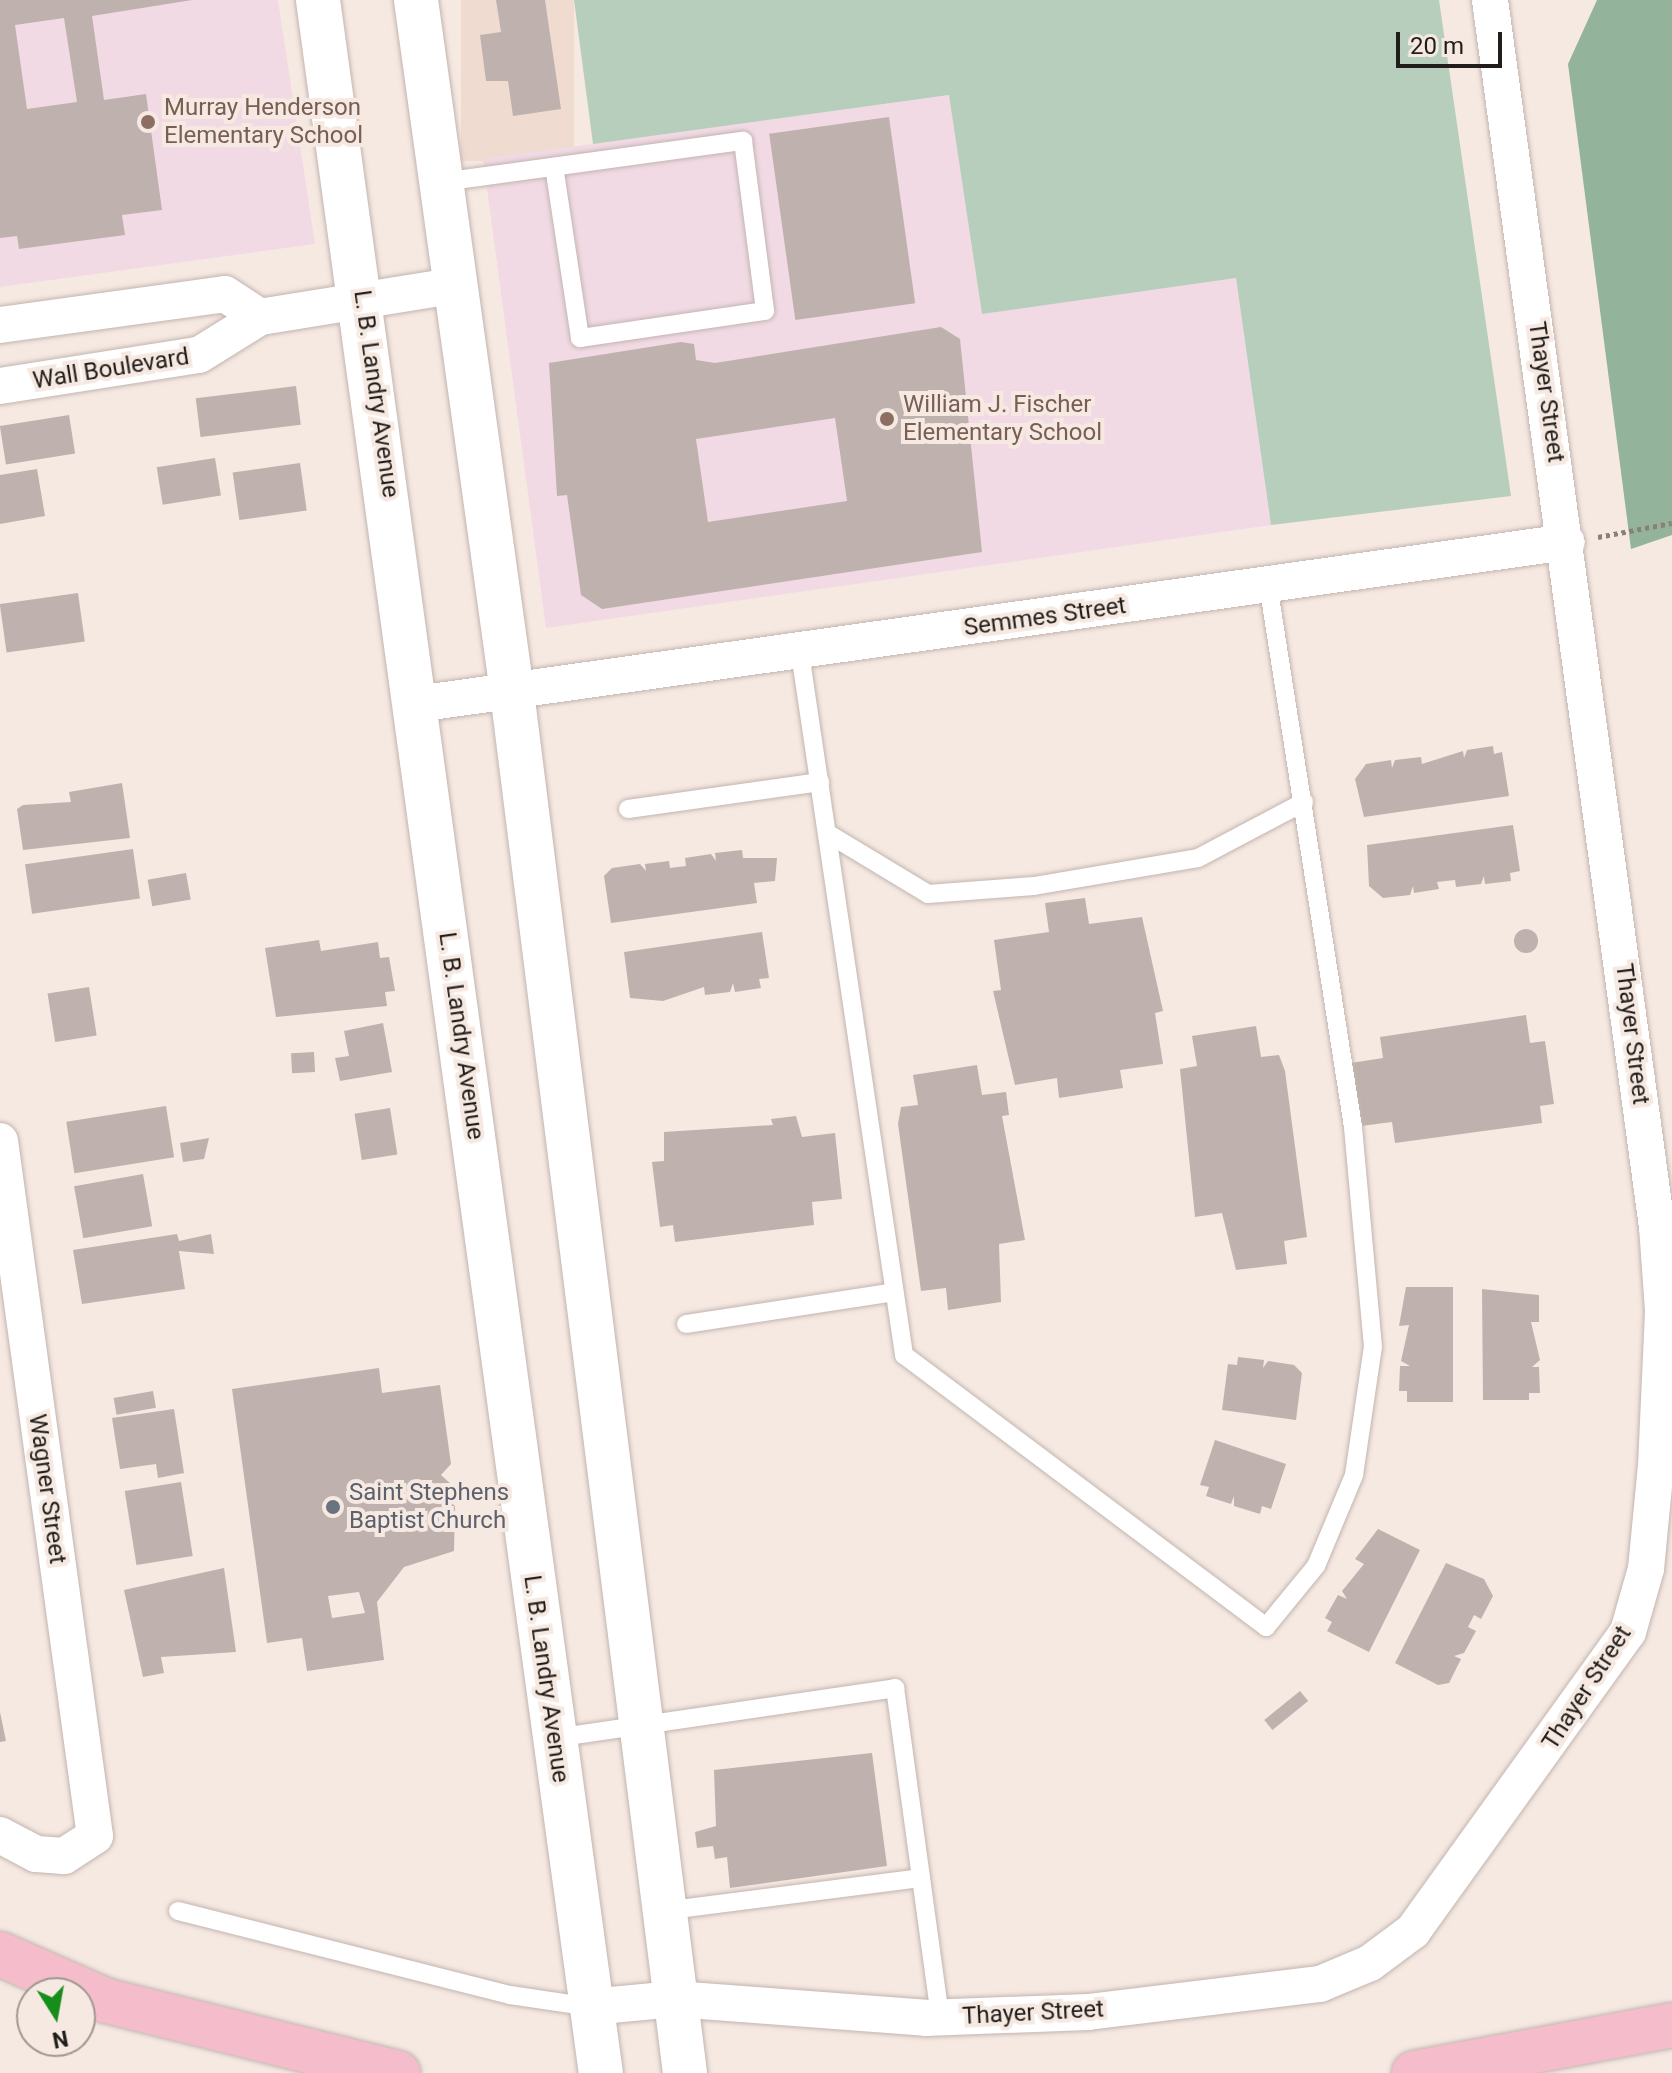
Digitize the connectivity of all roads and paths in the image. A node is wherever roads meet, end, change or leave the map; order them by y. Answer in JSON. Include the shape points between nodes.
{"nodes":[{"id":1,"x":318,"y":0,"type":"edge"},
{"id":2,"x":416,"y":0,"type":"edge"},
{"id":3,"x":1490,"y":0,"type":"edge"},
{"id":4,"x":554,"y":167,"type":"junction"},
{"id":5,"x":442,"y":182,"type":"junction"},
{"id":6,"x":457,"y":285,"type":"junction"},
{"id":7,"x":364,"y":302,"type":"junction"},
{"id":8,"x":260,"y":317,"type":"junction"},
{"id":9,"x":0,"y":325,"type":"edge"},
{"id":10,"x":0,"y":386,"type":"edge"},
{"id":11,"x":1672,"y":523,"type":"edge"},
{"id":12,"x":1567,"y":542,"type":"junction"},
{"id":13,"x":1268,"y":584,"type":"junction"},
{"id":14,"x":800,"y":653,"type":"junction"},
{"id":15,"x":512,"y":692,"type":"junction"},
{"id":16,"x":417,"y":704,"type":"junction"},
{"id":17,"x":820,"y":782,"type":"junction"},
{"id":18,"x":1304,"y":802,"type":"junction"},
{"id":19,"x":628,"y":809,"type":"dead end"},
{"id":20,"x":827,"y":833,"type":"junction"},
{"id":21,"x":0,"y":1141,"type":"edge"},
{"id":22,"x":894,"y":1292,"type":"junction"},
{"id":23,"x":686,"y":1324,"type":"dead end"},
{"id":24,"x":640,"y":1725,"type":"junction"},
{"id":25,"x":554,"y":1738,"type":"junction"},
{"id":26,"x":0,"y":1835,"type":"edge"},
{"id":27,"x":921,"y":1878,"type":"junction"},
{"id":28,"x":178,"y":1911,"type":"dead end"},
{"id":29,"x":663,"y":1911,"type":"junction"},
{"id":30,"x":0,"y":1954,"type":"edge"},
{"id":31,"x":675,"y":1999,"type":"junction"},
{"id":32,"x":590,"y":2007,"type":"junction"},
{"id":33,"x":940,"y":2017,"type":"junction"},
{"id":34,"x":1672,"y":2025,"type":"edge"},
{"id":35,"x":398,"y":2073,"type":"edge"},
{"id":36,"x":601,"y":2073,"type":"edge"},
{"id":37,"x":685,"y":2073,"type":"edge"},
{"id":38,"x":1414,"y":2073,"type":"edge"}],
"edges":[{"from":1,"to":7,"type":"street","name":"L. B. Landry Avenue"},
{"from":2,"to":5,"type":"street"},
{"from":3,"to":12,"type":"street","name":"Thayer Street"},
{"from":4,"to":4,"type":"lane","via":[[743,141],[765,311],[580,338]]},
{"from":4,"to":5,"type":"lane"},
{"from":5,"to":6,"type":"street"},
{"from":6,"to":7,"type":"street","name":"Wall Boulevard"},
{"from":6,"to":15,"type":"street"},
{"from":7,"to":8,"type":"street","name":"Wall Boulevard"},
{"from":7,"to":16,"type":"street","name":"L. B. Landry Avenue"},
{"from":8,"to":9,"type":"street","via":[[225,294]]},
{"from":8,"to":10,"type":"street","name":"Wall Boulevard","via":[[199,355]]},
{"from":11,"to":12,"type":"path"},
{"from":12,"to":13,"type":"street","name":"Semmes Street"},
{"from":12,"to":33,"type":"street","name":"Thayer Street","via":[[1663,1310],[1646,1569],[1628,1632],[1413,1931],[1370,1963],[1320,1984],[1207,2000]]},
{"from":13,"to":14,"type":"street","name":"Semmes Street"},
{"from":13,"to":18,"type":"lane"},
{"from":14,"to":15,"type":"street","name":"Semmes Street"},
{"from":14,"to":17,"type":"lane"},
{"from":15,"to":16,"type":"street","name":"Semmes Street"},
{"from":15,"to":24,"type":"street"},
{"from":16,"to":25,"type":"street","name":"L. B. Landry Avenue"},
{"from":17,"to":19,"type":"lane"},
{"from":17,"to":20,"type":"lane"},
{"from":18,"to":20,"type":"lane","via":[[1198,858],[1034,886],[928,894]]},
{"from":18,"to":22,"type":"lane","via":[[1358,1169],[1373,1347],[1354,1475],[1316,1566],[1266,1627],[904,1355]]},
{"from":20,"to":22,"type":"lane"},
{"from":21,"to":26,"type":"street","name":"Wagner Street","via":[[95,1836],[64,1856],[36,1854]]},
{"from":22,"to":23,"type":"lane"},
{"from":24,"to":25,"type":"lane"},
{"from":24,"to":27,"type":"lane","via":[[895,1688]]},
{"from":24,"to":29,"type":"street"},
{"from":25,"to":32,"type":"street","name":"L. B. Landry Avenue"},
{"from":27,"to":29,"type":"lane"},
{"from":27,"to":33,"type":"lane"},
{"from":28,"to":32,"type":"lane","via":[[510,1995]]},
{"from":29,"to":31,"type":"street"},
{"from":30,"to":35,"type":"highway","via":[[107,2001]]},
{"from":31,"to":32,"type":"street","name":"Thayer Street"},
{"from":31,"to":33,"type":"street","name":"Thayer Street"},
{"from":31,"to":37,"type":"street"},
{"from":32,"to":36,"type":"street","name":"L. B. Landry Avenue"},
{"from":34,"to":38,"type":"highway"}]}
